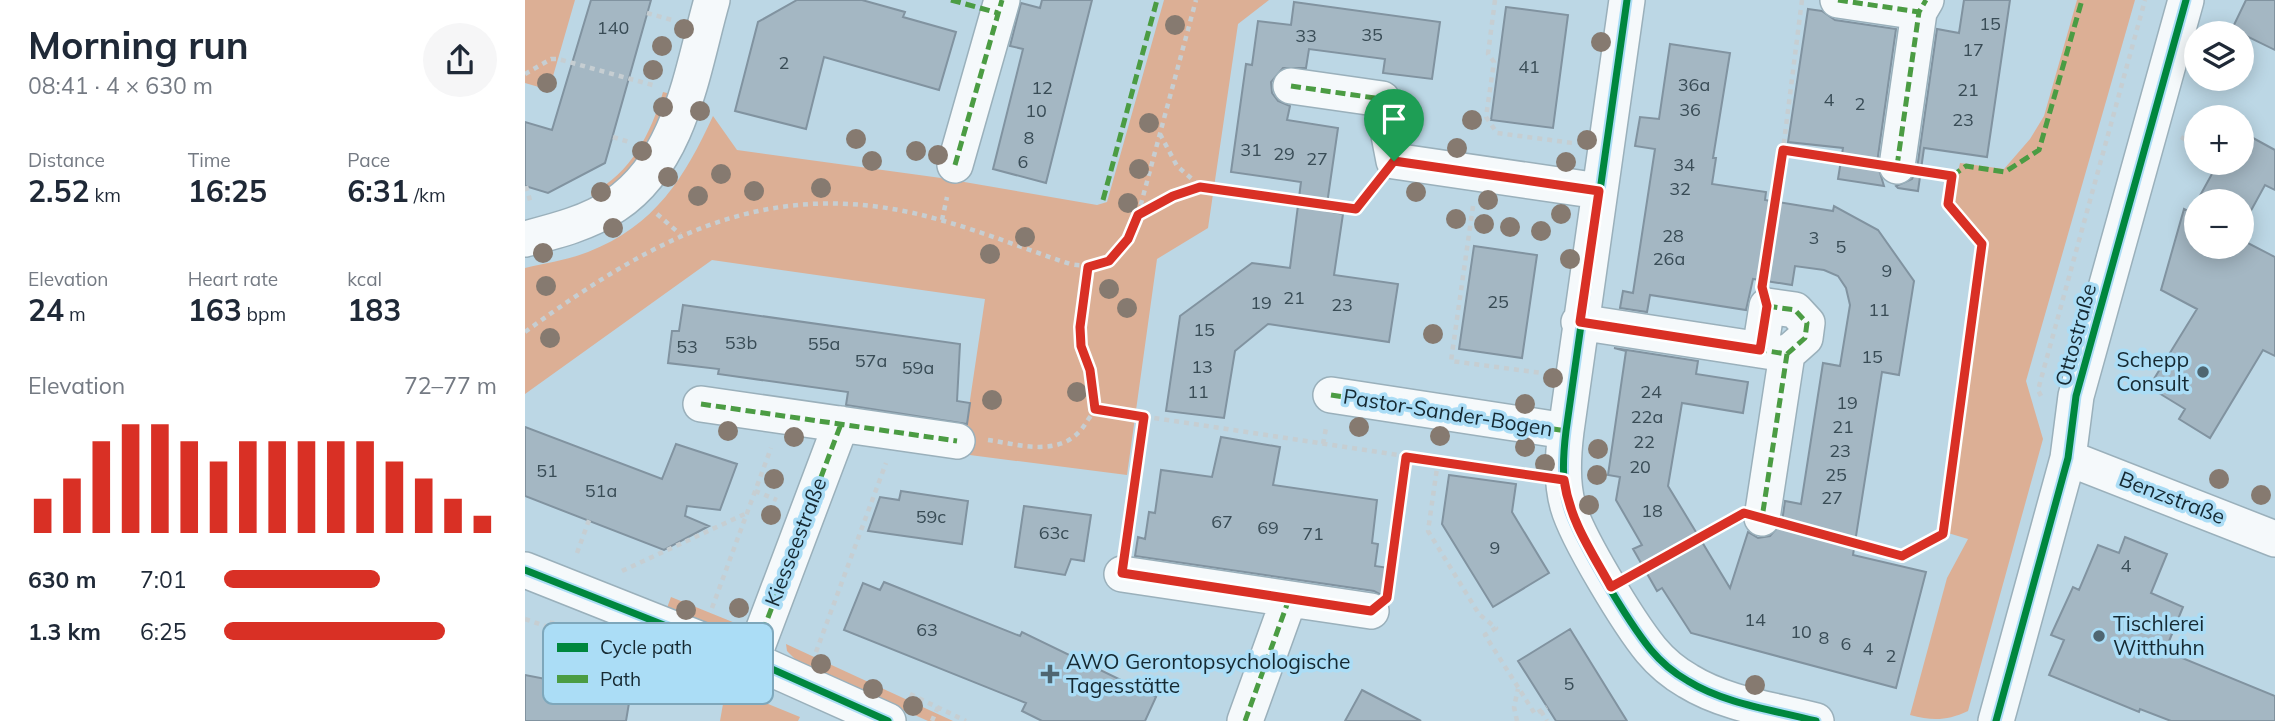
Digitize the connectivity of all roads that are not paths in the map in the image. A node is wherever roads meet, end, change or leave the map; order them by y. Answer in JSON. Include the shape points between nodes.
{"nodes":[{"id":1,"x":712,"y":0,"type":"edge"},
{"id":2,"x":1002,"y":0,"type":"edge"},
{"id":3,"x":1626,"y":0,"type":"edge"},
{"id":4,"x":1838,"y":0,"type":"edge"},
{"id":5,"x":2186,"y":0,"type":"edge"},
{"id":6,"x":1880,"y":3,"type":"edge"},
{"id":7,"x":1923,"y":6,"type":"edge"},
{"id":8,"x":1291,"y":86,"type":"dead end"},
{"id":9,"x":955,"y":166,"type":"dead end"},
{"id":10,"x":1897,"y":166,"type":"road end"},
{"id":11,"x":1599,"y":191,"type":"junction"},
{"id":12,"x":525,"y":239,"type":"edge"},
{"id":13,"x":1767,"y":306,"type":"road end"},
{"id":14,"x":1580,"y":322,"type":"junction"},
{"id":15,"x":1773,"y":352,"type":"junction"},
{"id":16,"x":1331,"y":396,"type":"dead end"},
{"id":17,"x":701,"y":404,"type":"dead end"},
{"id":18,"x":841,"y":424,"type":"junction"},
{"id":19,"x":1566,"y":431,"type":"junction"},
{"id":20,"x":957,"y":441,"type":"road end"},
{"id":21,"x":2068,"y":458,"type":"junction"},
{"id":22,"x":1762,"y":518,"type":"road end"},
{"id":23,"x":2275,"y":539,"type":"edge"},
{"id":24,"x":525,"y":570,"type":"edge"},
{"id":25,"x":1122,"y":573,"type":"road end"},
{"id":26,"x":1289,"y":599,"type":"junction"},
{"id":27,"x":1371,"y":611,"type":"road end"},
{"id":28,"x":658,"y":623,"type":"edge"},
{"id":29,"x":765,"y":623,"type":"edge"},
{"id":30,"x":773,"y":670,"type":"edge"},
{"id":31,"x":888,"y":721,"type":"edge"},
{"id":32,"x":1245,"y":721,"type":"edge"},
{"id":33,"x":1816,"y":721,"type":"edge"},
{"id":34,"x":1996,"y":721,"type":"edge"}],
"edges":[{"from":1,"to":12,"type":"street","via":[[673,131],[646,176],[617,204],[572,225]]},
{"from":2,"to":9,"type":"street"},
{"from":3,"to":11,"type":"street","name":"Pastor-Sander-Bogen"},
{"from":4,"to":6,"type":"street"},
{"from":5,"to":21,"type":"street","name":"Ottostraße","via":[[2076,396]]},
{"from":6,"to":7,"type":"street"},
{"from":7,"to":10,"type":"street"},
{"from":8,"to":11,"type":"street","via":[[1382,99],[1394,161]]},
{"from":11,"to":14,"type":"street","name":"Pastor-Sander-Bogen"},
{"from":13,"to":15,"type":"street"},
{"from":14,"to":15,"type":"street"},
{"from":14,"to":19,"type":"street","name":"Pastor-Sander-Bogen"},
{"from":15,"to":22,"type":"street"},
{"from":16,"to":19,"type":"street","name":"Pastor-Sander-Bogen"},
{"from":17,"to":18,"type":"street"},
{"from":18,"to":20,"type":"street"},
{"from":18,"to":29,"type":"street","name":"Kiesseestraße"},
{"from":19,"to":33,"type":"street","name":"Pastor-Sander-Bogen","via":[[1567,505],[1650,649],[1689,682],[1720,696]]},
{"from":21,"to":23,"type":"street","name":"Benzstraße"},
{"from":21,"to":34,"type":"street","name":"Ottostraße"},
{"from":24,"to":28,"type":"street"},
{"from":25,"to":26,"type":"street"},
{"from":26,"to":27,"type":"street"},
{"from":26,"to":32,"type":"street"},
{"from":30,"to":31,"type":"street"}]}
